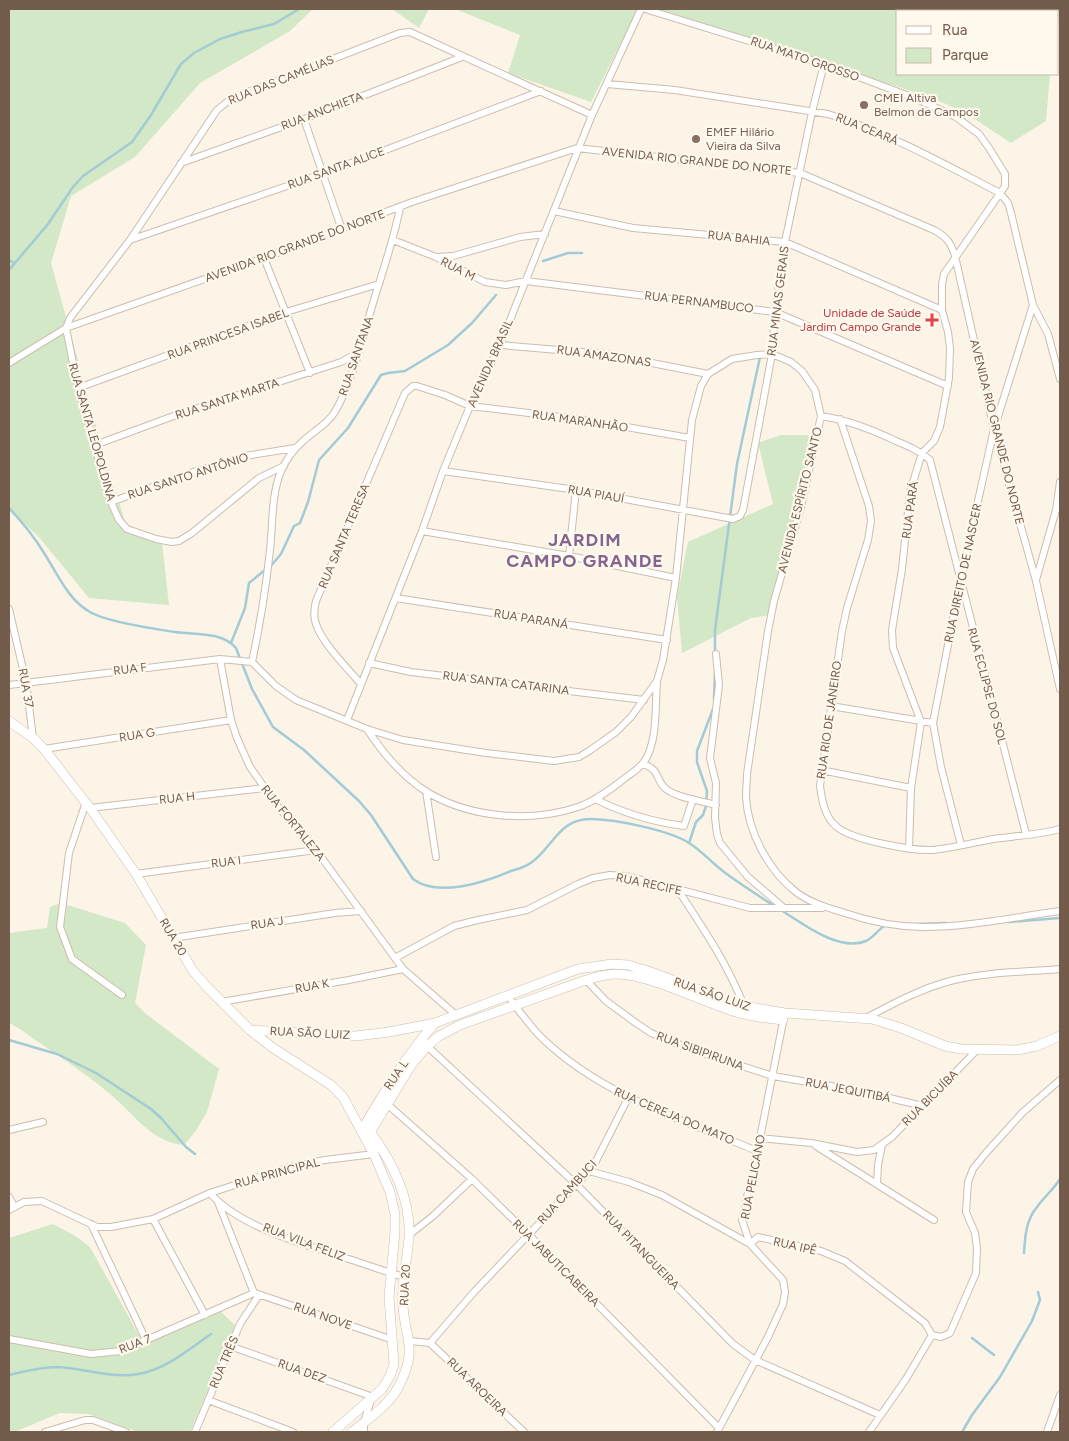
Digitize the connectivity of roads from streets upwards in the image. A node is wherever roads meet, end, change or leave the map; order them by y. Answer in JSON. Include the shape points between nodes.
{"nodes":[{"id":1,"x":641,"y":9,"type":"edge"},
{"id":2,"x":645,"y":9,"type":"edge"},
{"id":3,"x":462,"y":57,"type":"junction"},
{"id":4,"x":824,"y":64,"type":"junction"},
{"id":5,"x":607,"y":84,"type":"junction"},
{"id":6,"x":541,"y":92,"type":"junction"},
{"id":7,"x":812,"y":112,"type":"junction"},
{"id":8,"x":592,"y":115,"type":"junction"},
{"id":9,"x":304,"y":119,"type":"junction"},
{"id":10,"x":577,"y":148,"type":"junction"},
{"id":11,"x":181,"y":162,"type":"junction"},
{"id":12,"x":800,"y":173,"type":"junction"},
{"id":13,"x":322,"y":174,"type":"junction"},
{"id":14,"x":1000,"y":193,"type":"junction"},
{"id":15,"x":400,"y":208,"type":"junction"},
{"id":16,"x":554,"y":211,"type":"junction"},
{"id":17,"x":342,"y":230,"type":"junction"},
{"id":18,"x":545,"y":234,"type":"junction"},
{"id":19,"x":130,"y":240,"type":"junction"},
{"id":20,"x":393,"y":240,"type":"junction"},
{"id":21,"x":785,"y":242,"type":"junction"},
{"id":22,"x":955,"y":256,"type":"junction"},
{"id":23,"x":436,"y":257,"type":"junction"},
{"id":24,"x":264,"y":258,"type":"junction"},
{"id":25,"x":526,"y":281,"type":"junction"},
{"id":26,"x":379,"y":284,"type":"junction"},
{"id":27,"x":1034,"y":305,"type":"junction"},
{"id":28,"x":942,"y":310,"type":"junction"},
{"id":29,"x":286,"y":312,"type":"junction"},
{"id":30,"x":775,"y":312,"type":"junction"},
{"id":31,"x":66,"y":328,"type":"junction"},
{"id":32,"x":500,"y":345,"type":"junction"},
{"id":33,"x":358,"y":353,"type":"junction"},
{"id":34,"x":772,"y":354,"type":"junction"},
{"id":35,"x":9,"y":363,"type":"edge"},
{"id":36,"x":310,"y":373,"type":"junction"},
{"id":37,"x":708,"y":374,"type":"junction"},
{"id":38,"x":1060,"y":379,"type":"edge"},
{"id":39,"x":417,"y":386,"type":"joint"},
{"id":40,"x":948,"y":386,"type":"junction"},
{"id":41,"x":78,"y":388,"type":"junction"},
{"id":42,"x":470,"y":406,"type":"junction"},
{"id":43,"x":820,"y":416,"type":"junction"},
{"id":44,"x":840,"y":419,"type":"junction"},
{"id":45,"x":994,"y":429,"type":"junction"},
{"id":46,"x":690,"y":438,"type":"junction"},
{"id":47,"x":95,"y":445,"type":"junction"},
{"id":48,"x":296,"y":448,"type":"junction"},
{"id":49,"x":922,"y":453,"type":"junction"},
{"id":50,"x":284,"y":466,"type":"junction"},
{"id":51,"x":443,"y":472,"type":"junction"},
{"id":52,"x":1060,"y":482,"type":"edge"},
{"id":53,"x":576,"y":490,"type":"junction"},
{"id":54,"x":111,"y":502,"type":"junction"},
{"id":55,"x":683,"y":510,"type":"junction"},
{"id":56,"x":743,"y":510,"type":"joint"},
{"id":57,"x":422,"y":531,"type":"junction"},
{"id":58,"x":570,"y":556,"type":"junction"},
{"id":59,"x":676,"y":578,"type":"junction"},
{"id":60,"x":1036,"y":581,"type":"junction"},
{"id":61,"x":960,"y":582,"type":"junction"},
{"id":62,"x":396,"y":598,"type":"junction"},
{"id":63,"x":9,"y":609,"type":"edge"},
{"id":64,"x":667,"y":640,"type":"junction"},
{"id":65,"x":716,"y":654,"type":"dead end"},
{"id":66,"x":220,"y":659,"type":"junction"},
{"id":67,"x":252,"y":662,"type":"junction"},
{"id":68,"x":369,"y":663,"type":"junction"},
{"id":69,"x":1058,"y":670,"type":"edge"},
{"id":70,"x":657,"y":680,"type":"junction"},
{"id":71,"x":26,"y":682,"type":"junction"},
{"id":72,"x":9,"y":684,"type":"edge"},
{"id":73,"x":361,"y":684,"type":"junction"},
{"id":74,"x":1060,"y":689,"type":"edge"},
{"id":75,"x":644,"y":700,"type":"junction"},
{"id":76,"x":831,"y":706,"type":"junction"},
{"id":77,"x":231,"y":720,"type":"junction"},
{"id":78,"x":347,"y":720,"type":"junction"},
{"id":79,"x":9,"y":721,"type":"edge"},
{"id":80,"x":921,"y":722,"type":"junction"},
{"id":81,"x":933,"y":723,"type":"junction"},
{"id":82,"x":368,"y":729,"type":"junction"},
{"id":83,"x":33,"y":738,"type":"junction"},
{"id":84,"x":44,"y":749,"type":"junction"},
{"id":85,"x":643,"y":764,"type":"junction"},
{"id":86,"x":821,"y":770,"type":"junction"},
{"id":87,"x":264,"y":788,"type":"junction"},
{"id":88,"x":912,"y":788,"type":"junction"},
{"id":89,"x":426,"y":791,"type":"junction"},
{"id":90,"x":595,"y":799,"type":"junction"},
{"id":91,"x":693,"y":799,"type":"junction"},
{"id":92,"x":88,"y":805,"type":"junction"},
{"id":93,"x":716,"y":805,"type":"junction"},
{"id":94,"x":1060,"y":829,"type":"edge"},
{"id":95,"x":1026,"y":834,"type":"junction"},
{"id":96,"x":961,"y":844,"type":"junction"},
{"id":97,"x":909,"y":849,"type":"junction"},
{"id":98,"x":316,"y":850,"type":"junction"},
{"id":99,"x":436,"y":857,"type":"dead end"},
{"id":100,"x":136,"y":874,"type":"junction"},
{"id":101,"x":678,"y":890,"type":"junction"},
{"id":102,"x":784,"y":908,"type":"junction"},
{"id":103,"x":828,"y":908,"type":"junction"},
{"id":104,"x":361,"y":911,"type":"junction"},
{"id":105,"x":1060,"y":912,"type":"edge"},
{"id":106,"x":173,"y":938,"type":"junction"},
{"id":107,"x":395,"y":958,"type":"junction"},
{"id":108,"x":403,"y":969,"type":"junction"},
{"id":109,"x":1060,"y":969,"type":"edge"},
{"id":110,"x":586,"y":980,"type":"junction"},
{"id":111,"x":122,"y":995,"type":"dead end"},
{"id":112,"x":508,"y":995,"type":"junction"},
{"id":113,"x":221,"y":1002,"type":"junction"},
{"id":114,"x":516,"y":1006,"type":"junction"},
{"id":115,"x":744,"y":1006,"type":"junction"},
{"id":116,"x":456,"y":1015,"type":"junction"},
{"id":117,"x":784,"y":1017,"type":"junction"},
{"id":118,"x":864,"y":1018,"type":"junction"},
{"id":119,"x":435,"y":1023,"type":"junction"},
{"id":120,"x":250,"y":1030,"type":"junction"},
{"id":121,"x":1060,"y":1036,"type":"edge"},
{"id":122,"x":427,"y":1046,"type":"junction"},
{"id":123,"x":977,"y":1050,"type":"junction"},
{"id":124,"x":773,"y":1076,"type":"junction"},
{"id":125,"x":1060,"y":1080,"type":"edge"},
{"id":126,"x":628,"y":1098,"type":"junction"},
{"id":127,"x":387,"y":1104,"type":"junction"},
{"id":128,"x":923,"y":1106,"type":"junction"},
{"id":129,"x":43,"y":1122,"type":"dead end"},
{"id":130,"x":9,"y":1130,"type":"edge"},
{"id":131,"x":366,"y":1134,"type":"junction"},
{"id":132,"x":760,"y":1138,"type":"junction"},
{"id":133,"x":811,"y":1143,"type":"junction"},
{"id":134,"x":882,"y":1145,"type":"junction"},
{"id":135,"x":757,"y":1151,"type":"junction"},
{"id":136,"x":374,"y":1154,"type":"junction"},
{"id":137,"x":589,"y":1171,"type":"junction"},
{"id":138,"x":472,"y":1179,"type":"junction"},
{"id":139,"x":576,"y":1184,"type":"junction"},
{"id":140,"x":877,"y":1184,"type":"junction"},
{"id":141,"x":210,"y":1193,"type":"junction"},
{"id":142,"x":9,"y":1196,"type":"edge"},
{"id":143,"x":218,"y":1202,"type":"junction"},
{"id":144,"x":11,"y":1208,"type":"edge"},
{"id":145,"x":154,"y":1218,"type":"junction"},
{"id":146,"x":934,"y":1220,"type":"dead end"},
{"id":147,"x":91,"y":1224,"type":"junction"},
{"id":148,"x":409,"y":1235,"type":"junction"},
{"id":149,"x":529,"y":1235,"type":"junction"},
{"id":150,"x":750,"y":1244,"type":"junction"},
{"id":151,"x":391,"y":1273,"type":"junction"},
{"id":152,"x":404,"y":1277,"type":"junction"},
{"id":153,"x":256,"y":1294,"type":"junction"},
{"id":154,"x":205,"y":1315,"type":"junction"},
{"id":155,"x":932,"y":1335,"type":"junction"},
{"id":156,"x":9,"y":1339,"type":"edge"},
{"id":157,"x":146,"y":1340,"type":"junction"},
{"id":158,"x":393,"y":1340,"type":"junction"},
{"id":159,"x":410,"y":1341,"type":"junction"},
{"id":160,"x":430,"y":1342,"type":"junction"},
{"id":161,"x":230,"y":1346,"type":"junction"},
{"id":162,"x":755,"y":1360,"type":"junction"},
{"id":163,"x":1060,"y":1395,"type":"edge"},
{"id":164,"x":372,"y":1399,"type":"junction"},
{"id":165,"x":208,"y":1400,"type":"junction"},
{"id":166,"x":880,"y":1415,"type":"junction"},
{"id":167,"x":364,"y":1422,"type":"junction"},
{"id":168,"x":718,"y":1430,"type":"edge"},
{"id":169,"x":45,"y":1432,"type":"edge"},
{"id":170,"x":126,"y":1432,"type":"edge"},
{"id":171,"x":195,"y":1432,"type":"edge"},
{"id":172,"x":293,"y":1432,"type":"edge"},
{"id":173,"x":334,"y":1432,"type":"edge"},
{"id":174,"x":352,"y":1432,"type":"edge"},
{"id":175,"x":364,"y":1432,"type":"edge"},
{"id":176,"x":524,"y":1432,"type":"edge"},
{"id":177,"x":869,"y":1432,"type":"edge"},
{"id":178,"x":1047,"y":1432,"type":"edge"}],
"edges":[{"from":1,"to":5,"type":"street","name":"AVENIDA BRASIL"},
{"from":2,"to":4,"type":"street","name":"RUA MATO GROSSO"},
{"from":3,"to":6,"type":"street","name":"RUA DAS CAMÉLIAS"},
{"from":3,"to":9,"type":"street","name":"RUA ANCHIETA"},
{"from":3,"to":11,"type":"street","name":"RUA DAS CAMÉLIAS","via":[[419,35],[400,33],[227,100]]},
{"from":4,"to":7,"type":"street","name":"RUA MINAS GERAIS"},
{"from":4,"to":14,"type":"street","name":"RUA MATO GROSSO","via":[[956,117],[979,134],[997,160],[1004,174],[1005,186]]},
{"from":5,"to":7,"type":"street","name":"RUA CEARÁ","via":[[676,90]]},
{"from":5,"to":8,"type":"street","name":"AVENIDA BRASIL"},
{"from":6,"to":8,"type":"street","name":"RUA DAS CAMÉLIAS"},
{"from":6,"to":13,"type":"street","name":"RUA SANTA ALICE"},
{"from":7,"to":12,"type":"street","name":"RUA MINAS GERAIS"},
{"from":7,"to":14,"type":"street","name":"RUA CEARÁ","via":[[828,114],[874,131]]},
{"from":8,"to":10,"type":"street","name":"AVENIDA BRASIL"},
{"from":9,"to":11,"type":"street","name":"RUA ANCHIETA"},
{"from":9,"to":13,"type":"street"},
{"from":10,"to":12,"type":"street","name":"AVENIDA RIO GRANDE DO NORTE"},
{"from":10,"to":15,"type":"street","name":"AVENIDA RIO GRANDE DO NORTE"},
{"from":10,"to":16,"type":"street","name":"AVENIDA BRASIL"},
{"from":11,"to":19,"type":"street","name":"RUA DAS CAMÉLIAS"},
{"from":12,"to":21,"type":"street","name":"RUA MINAS GERAIS"},
{"from":12,"to":22,"type":"street","name":"AVENIDA RIO GRANDE DO NORTE","via":[[934,230],[951,243]]},
{"from":13,"to":17,"type":"street"},
{"from":13,"to":19,"type":"street","name":"RUA SANTA ALICE"},
{"from":14,"to":22,"type":"street","name":"RUA PARÁ"},
{"from":14,"to":27,"type":"street","via":[[1011,213]]},
{"from":15,"to":17,"type":"street","name":"AVENIDA RIO GRANDE DO NORTE"},
{"from":15,"to":20,"type":"street","name":"RUA SANTANA"},
{"from":16,"to":18,"type":"street","name":"AVENIDA BRASIL"},
{"from":16,"to":21,"type":"street","name":"RUA BAHIA","via":[[632,228]]},
{"from":17,"to":24,"type":"street","name":"AVENIDA RIO GRANDE DO NORTE"},
{"from":18,"to":23,"type":"street","via":[[520,236],[453,256]]},
{"from":18,"to":25,"type":"street","name":"AVENIDA BRASIL"},
{"from":19,"to":31,"type":"street","name":"RUA DAS CAMÉLIAS","via":[[70,318]]},
{"from":20,"to":23,"type":"street","name":"RUA M"},
{"from":20,"to":26,"type":"street","name":"RUA SANTANA"},
{"from":21,"to":28,"type":"street","name":"RUA BAHIA"},
{"from":21,"to":30,"type":"street","name":"RUA MINAS GERAIS"},
{"from":22,"to":28,"type":"street","name":"RUA PARÁ","via":[[944,274]]},
{"from":22,"to":45,"type":"street","name":"AVENIDA RIO GRANDE DO NORTE"},
{"from":23,"to":25,"type":"street","name":"RUA M","via":[[485,282],[506,285]]},
{"from":24,"to":29,"type":"street"},
{"from":24,"to":31,"type":"street","name":"AVENIDA RIO GRANDE DO NORTE"},
{"from":25,"to":30,"type":"street","name":"RUA PERNAMBUCO"},
{"from":25,"to":32,"type":"street","name":"AVENIDA BRASIL"},
{"from":26,"to":29,"type":"street","name":"RUA PRINCESA ISABEL"},
{"from":26,"to":33,"type":"street","name":"RUA SANTANA"},
{"from":27,"to":38,"type":"street","via":[[1048,334]]},
{"from":27,"to":45,"type":"street","name":"RUA DIREITO DE NASCER"},
{"from":28,"to":40,"type":"street","name":"RUA PARÁ","via":[[950,348]]},
{"from":29,"to":36,"type":"street"},
{"from":29,"to":41,"type":"street","name":"RUA PRINCESA ISABEL"},
{"from":30,"to":34,"type":"street","name":"RUA MINAS GERAIS"},
{"from":30,"to":40,"type":"street","name":"RUA PERNAMBUCO"},
{"from":31,"to":35,"type":"street","name":"AVENIDA RIO GRANDE DO NORTE"},
{"from":31,"to":41,"type":"street","name":"RUA SANTA LEOPOLDINA"},
{"from":32,"to":37,"type":"street","name":"RUA AMAZONAS","via":[[606,354]]},
{"from":32,"to":42,"type":"street","name":"AVENIDA BRASIL"},
{"from":33,"to":36,"type":"street","name":"RUA SANTA MARTA"},
{"from":33,"to":48,"type":"street","name":"RUA SANTANA","via":[[331,418]]},
{"from":34,"to":37,"type":"street","via":[[732,359]]},
{"from":34,"to":43,"type":"street","name":"AVENIDA ESPÍRITO SANTO","via":[[802,371],[815,390]]},
{"from":34,"to":56,"type":"street","name":"RUA MINAS GERAIS"},
{"from":36,"to":47,"type":"street","name":"RUA SANTA MARTA","via":[[179,414]]},
{"from":37,"to":46,"type":"street","via":[[695,405]]},
{"from":39,"to":42,"type":"street","name":"RUA MARANHÃO"},
{"from":39,"to":73,"type":"street","name":"RUA SANTA TERESA","via":[[405,393],[316,601],[315,623],[320,634]]},
{"from":40,"to":49,"type":"street","name":"RUA PARÁ","via":[[940,427],[934,442]]},
{"from":41,"to":47,"type":"street","name":"RUA SANTA LEOPOLDINA"},
{"from":42,"to":46,"type":"street","name":"RUA MARANHÃO","via":[[586,420]]},
{"from":42,"to":51,"type":"street","name":"AVENIDA BRASIL"},
{"from":43,"to":44,"type":"street"},
{"from":43,"to":103,"type":"street","name":"AVENIDA ESPÍRITO SANTO","via":[[801,507],[768,631],[746,796],[754,835],[778,874],[797,893]]},
{"from":44,"to":49,"type":"street"},
{"from":44,"to":76,"type":"street","name":"RUA RIO DE JANEIRO","via":[[871,521],[842,631]]},
{"from":45,"to":60,"type":"street","name":"AVENIDA RIO GRANDE DO NORTE"},
{"from":45,"to":61,"type":"street","name":"RUA DIREITO DE NASCER"},
{"from":46,"to":55,"type":"street"},
{"from":47,"to":54,"type":"street","name":"RUA SANTA LEOPOLDINA"},
{"from":48,"to":50,"type":"street","name":"RUA SANTANA"},
{"from":48,"to":54,"type":"street","name":"RUA SANTO ANTÔNIO","via":[[245,456]]},
{"from":49,"to":61,"type":"street","name":"RUA ECLIPSE DO SOL","via":[[930,460],[934,472]]},
{"from":49,"to":80,"type":"street","name":"RUA PARÁ","via":[[910,492],[892,630],[893,648]]},
{"from":50,"to":54,"type":"street","name":"RUA SANTA LEOPOLDINA","via":[[259,478],[179,541],[156,539],[127,529]]},
{"from":50,"to":67,"type":"street","name":"RUA SANTANA","via":[[274,498],[270,549]]},
{"from":51,"to":53,"type":"street","name":"RUA PIAUÍ"},
{"from":51,"to":57,"type":"street","name":"AVENIDA BRASIL"},
{"from":52,"to":60,"type":"street","via":[[1056,510]]},
{"from":53,"to":55,"type":"street","name":"RUA PIAUÍ"},
{"from":53,"to":58,"type":"street"},
{"from":55,"to":56,"type":"street","name":"RUA PIAUÍ","via":[[734,519]]},
{"from":55,"to":59,"type":"street"},
{"from":57,"to":58,"type":"street"},
{"from":57,"to":62,"type":"street","name":"AVENIDA BRASIL"},
{"from":58,"to":59,"type":"street"},
{"from":59,"to":64,"type":"street"},
{"from":60,"to":69,"type":"street","name":"AVENIDA RIO GRANDE DO NORTE"},
{"from":61,"to":81,"type":"street","name":"RUA DIREITO DE NASCER"},
{"from":61,"to":95,"type":"street","name":"RUA ECLIPSE DO SOL"},
{"from":62,"to":64,"type":"street","name":"RUA PARANÁ"},
{"from":62,"to":68,"type":"street","name":"AVENIDA BRASIL"},
{"from":63,"to":71,"type":"street","name":"RUA 37"},
{"from":64,"to":70,"type":"street"},
{"from":65,"to":93,"type":"street","via":[[719,685],[710,758],[716,783]]},
{"from":66,"to":67,"type":"street","name":"RUA F"},
{"from":66,"to":71,"type":"street","name":"RUA F"},
{"from":66,"to":77,"type":"street","name":"RUA FORTALEZA"},
{"from":67,"to":78,"type":"street","via":[[280,690],[296,700]]},
{"from":68,"to":73,"type":"street","name":"AVENIDA BRASIL"},
{"from":68,"to":75,"type":"street","name":"RUA SANTA CATARINA","via":[[412,672]]},
{"from":69,"to":74,"type":"street","name":"AVENIDA RIO GRANDE DO NORTE"},
{"from":70,"to":75,"type":"street"},
{"from":70,"to":85,"type":"street","via":[[653,739]]},
{"from":71,"to":72,"type":"street","name":"RUA F"},
{"from":71,"to":83,"type":"street","name":"RUA 37"},
{"from":73,"to":78,"type":"street","name":"AVENIDA BRASIL"},
{"from":75,"to":82,"type":"street","via":[[631,717],[602,743],[579,756],[560,760],[412,742]]},
{"from":76,"to":80,"type":"street"},
{"from":76,"to":86,"type":"street","name":"RUA RIO DE JANEIRO"},
{"from":77,"to":84,"type":"street","name":"RUA G"},
{"from":77,"to":87,"type":"street","name":"RUA FORTALEZA","via":[[250,767]]},
{"from":78,"to":82,"type":"street"},
{"from":79,"to":83,"type":"street","name":"RUA 20"},
{"from":80,"to":81,"type":"street"},
{"from":80,"to":88,"type":"street","name":"RUA PARÁ"},
{"from":81,"to":96,"type":"street","name":"RUA DIREITO DE NASCER"},
{"from":82,"to":89,"type":"street","via":[[388,758]]},
{"from":83,"to":84,"type":"street","name":"RUA 20"},
{"from":84,"to":92,"type":"street","name":"RUA 20"},
{"from":85,"to":90,"type":"street"},
{"from":85,"to":91,"type":"street","via":[[654,770],[668,791]]},
{"from":86,"to":88,"type":"street"},
{"from":86,"to":97,"type":"street","name":"RUA RIO DE JANEIRO","via":[[822,800],[827,815],[836,826],[847,833]]},
{"from":87,"to":92,"type":"street","name":"RUA H"},
{"from":87,"to":98,"type":"street","name":"RUA FORTALEZA"},
{"from":88,"to":97,"type":"street","name":"RUA PARÁ"},
{"from":89,"to":90,"type":"street","via":[[471,810],[518,816],[550,814],[579,807]]},
{"from":89,"to":99,"type":"street"},
{"from":90,"to":91,"type":"street","via":[[660,823],[684,826]]},
{"from":91,"to":93,"type":"street"},
{"from":92,"to":100,"type":"street","name":"RUA 20"},
{"from":92,"to":111,"type":"street","via":[[69,853],[60,927],[72,959]]},
{"from":93,"to":102,"type":"street","via":[[716,834],[720,843],[748,877]]},
{"from":94,"to":95,"type":"street","name":"RUA RIO DE JANEIRO"},
{"from":95,"to":96,"type":"street","name":"RUA RIO DE JANEIRO"},
{"from":96,"to":97,"type":"street","name":"RUA RIO DE JANEIRO","via":[[932,850]]},
{"from":98,"to":100,"type":"street","name":"RUA I"},
{"from":98,"to":104,"type":"street","name":"RUA FORTALEZA"},
{"from":100,"to":106,"type":"street","name":"RUA 20"},
{"from":101,"to":102,"type":"street","name":"RUA RECIFE","via":[[750,908]]},
{"from":101,"to":107,"type":"street","name":"RUA RECIFE","via":[[625,876],[593,878],[527,910],[454,926]]},
{"from":101,"to":115,"type":"street","via":[[720,954]]},
{"from":102,"to":103,"type":"street","name":"RUA RECIFE"},
{"from":103,"to":105,"type":"street","name":"AVENIDA ESPÍRITO SANTO","via":[[868,921],[925,927]]},
{"from":104,"to":106,"type":"street","name":"RUA J"},
{"from":104,"to":107,"type":"street","name":"RUA FORTALEZA"},
{"from":106,"to":113,"type":"street","name":"RUA 20","via":[[193,971]]},
{"from":107,"to":108,"type":"street","name":"RUA FORTALEZA"},
{"from":108,"to":113,"type":"street","name":"RUA K"},
{"from":108,"to":116,"type":"street"},
{"from":109,"to":118,"type":"street","via":[[954,980],[900,1000]]},
{"from":110,"to":114,"type":"street","name":"RUA SÃO LUIZ"},
{"from":110,"to":117,"type":"street","name":"RUA SÃO LUIZ","via":[[617,974],[639,978],[755,1017]]},
{"from":110,"to":124,"type":"street","name":"RUA SIBIPIRUNA","via":[[613,1007],[651,1033]]},
{"from":112,"to":114,"type":"street","name":"RUA CEREJA DO MATO"},
{"from":112,"to":115,"type":"street","name":"RUA SÃO LUIZ","via":[[578,969],[612,964],[648,971]]},
{"from":112,"to":116,"type":"street","name":"RUA SÃO LUIZ"},
{"from":113,"to":120,"type":"street","name":"RUA 20"},
{"from":114,"to":122,"type":"street","name":"RUA SÃO LUIZ","via":[[460,1025]]},
{"from":114,"to":126,"type":"street","name":"RUA CEREJA DO MATO","via":[[541,1038],[556,1051],[586,1074]]},
{"from":115,"to":117,"type":"street","name":"RUA SÃO LUIZ"},
{"from":116,"to":119,"type":"street","name":"RUA SÃO LUIZ"},
{"from":117,"to":118,"type":"street","name":"RUA SÃO LUIZ"},
{"from":117,"to":124,"type":"street","name":"RUA PELICANO"},
{"from":118,"to":123,"type":"street","name":"RUA SÃO LUIZ","via":[[902,1028],[945,1046]]},
{"from":119,"to":120,"type":"street","name":"RUA SÃO LUIZ","via":[[356,1036]]},
{"from":119,"to":131,"type":"street","name":"RUA L","via":[[400,1068]]},
{"from":120,"to":131,"type":"street","name":"RUA 20","via":[[331,1085],[343,1097]]},
{"from":121,"to":123,"type":"street","name":"RUA SÃO LUIZ","via":[[1038,1046],[1017,1050]]},
{"from":122,"to":127,"type":"street","name":"RUA SÃO LUIZ"},
{"from":122,"to":139,"type":"street","name":"RUA PITANGUEIRA"},
{"from":123,"to":128,"type":"street","name":"RUA BICUÍBA"},
{"from":124,"to":128,"type":"street","name":"RUA JEQUITIBÁ"},
{"from":124,"to":132,"type":"street","name":"RUA PELICANO"},
{"from":125,"to":155,"type":"street","via":[[1022,1113],[973,1169],[968,1182],[966,1212],[975,1233],[976,1273],[950,1333]]},
{"from":126,"to":135,"type":"street","name":"RUA CEREJA DO MATO"},
{"from":126,"to":137,"type":"street","name":"RUA CAMBUCI"},
{"from":127,"to":131,"type":"street","name":"RUA SÃO LUIZ"},
{"from":127,"to":138,"type":"street","name":"RUA JABUTICABEIRA"},
{"from":128,"to":134,"type":"street","name":"RUA BICUÍBA"},
{"from":129,"to":130,"type":"street"},
{"from":131,"to":136,"type":"street","name":"RUA 20"},
{"from":131,"to":148,"type":"street","name":"RUA 20","via":[[386,1158],[404,1196]]},
{"from":132,"to":133,"type":"street"},
{"from":132,"to":135,"type":"street","name":"RUA PELICANO"},
{"from":133,"to":134,"type":"street","via":[[856,1152],[867,1152]]},
{"from":133,"to":140,"type":"street"},
{"from":134,"to":140,"type":"street"},
{"from":135,"to":150,"type":"street","name":"RUA PELICANO","via":[[742,1220]]},
{"from":136,"to":141,"type":"street","name":"RUA PRINCIPAL","via":[[290,1167]]},
{"from":136,"to":151,"type":"street","name":"RUA 20","via":[[393,1204],[395,1232]]},
{"from":137,"to":139,"type":"street","name":"RUA CAMBUCI"},
{"from":137,"to":150,"type":"street","via":[[662,1195]]},
{"from":138,"to":148,"type":"street"},
{"from":138,"to":149,"type":"street","name":"RUA JABUTICABEIRA"},
{"from":139,"to":149,"type":"street","name":"RUA CAMBUCI"},
{"from":139,"to":162,"type":"street","name":"RUA PITANGUEIRA","via":[[733,1344]]},
{"from":140,"to":146,"type":"street"},
{"from":141,"to":143,"type":"street","name":"RUA VILA FELIZ"},
{"from":141,"to":145,"type":"street","name":"RUA PRINCIPAL"},
{"from":142,"to":144,"type":"street"},
{"from":143,"to":151,"type":"street","name":"RUA VILA FELIZ","via":[[250,1222],[292,1240]]},
{"from":143,"to":153,"type":"street"},
{"from":144,"to":147,"type":"street","via":[[24,1202],[42,1201]]},
{"from":145,"to":147,"type":"street","name":"RUA PRINCIPAL","via":[[104,1228]]},
{"from":145,"to":154,"type":"street"},
{"from":147,"to":157,"type":"street"},
{"from":148,"to":152,"type":"street","name":"RUA 20"},
{"from":149,"to":160,"type":"street","name":"RUA CAMBUCI"},
{"from":149,"to":168,"type":"street","name":"RUA JABUTICABEIRA"},
{"from":150,"to":155,"type":"street","name":"RUA IPÊ","via":[[758,1237],[821,1251],[844,1261],[926,1324]]},
{"from":150,"to":162,"type":"street","name":"RUA PELICANO","via":[[783,1280],[785,1292],[784,1304]]},
{"from":151,"to":152,"type":"street","name":"RUA VILA FELIZ"},
{"from":151,"to":158,"type":"street","name":"RUA 20","via":[[389,1297]]},
{"from":152,"to":159,"type":"street","name":"RUA 20","via":[[403,1306]]},
{"from":153,"to":154,"type":"street","name":"RUA 7"},
{"from":153,"to":158,"type":"street","name":"RUA NOVE"},
{"from":153,"to":161,"type":"street","name":"RUA TRÊS"},
{"from":154,"to":157,"type":"street","name":"RUA 7"},
{"from":155,"to":166,"type":"street"},
{"from":156,"to":157,"type":"street","name":"RUA 7","via":[[91,1354],[120,1351]]},
{"from":158,"to":164,"type":"street","name":"RUA 20","via":[[393,1370]]},
{"from":159,"to":160,"type":"street"},
{"from":159,"to":167,"type":"street","name":"RUA 20","via":[[410,1357],[399,1386],[390,1399]]},
{"from":160,"to":176,"type":"street","name":"RUA AROEIRA"},
{"from":161,"to":164,"type":"street","name":"RUA DEZ"},
{"from":161,"to":165,"type":"street","name":"RUA TRÊS"},
{"from":162,"to":166,"type":"street","name":"RUA PITANGUEIRA"},
{"from":162,"to":168,"type":"street","name":"RUA PELICANO"},
{"from":163,"to":178,"type":"street"},
{"from":164,"to":167,"type":"street"},
{"from":164,"to":173,"type":"street","name":"RUA 20"},
{"from":165,"to":171,"type":"street","name":"RUA TRÊS"},
{"from":165,"to":172,"type":"street"},
{"from":166,"to":177,"type":"street"},
{"from":167,"to":174,"type":"street","name":"RUA 20"},
{"from":167,"to":175,"type":"street"},
{"from":169,"to":170,"type":"street","via":[[93,1420]]}]}
